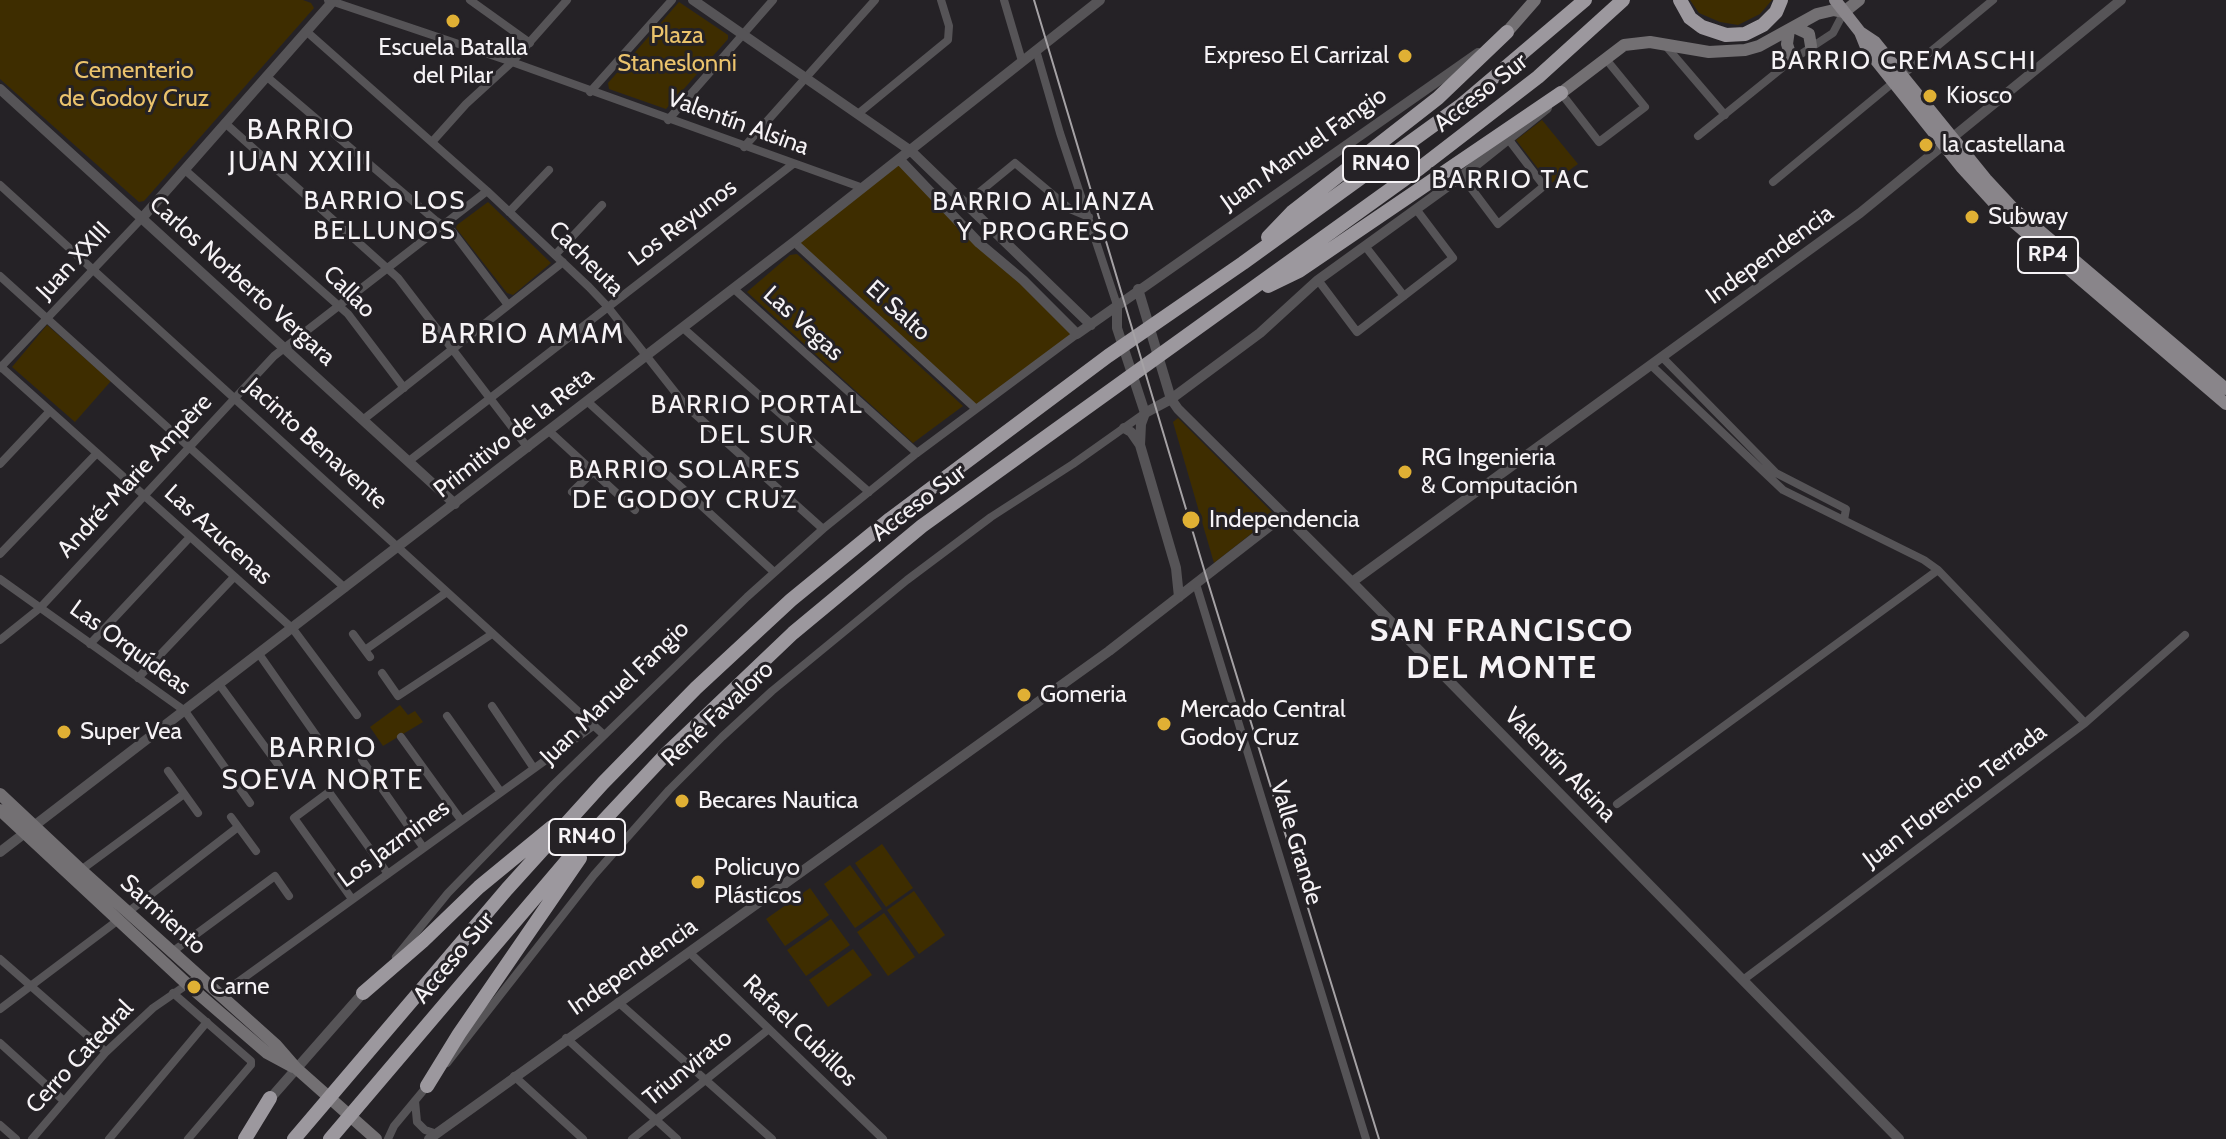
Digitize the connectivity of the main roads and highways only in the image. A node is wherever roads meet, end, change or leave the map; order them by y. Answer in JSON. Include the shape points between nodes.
{"nodes":[{"id":1,"x":1535,"y":0,"type":"edge"},
{"id":2,"x":1585,"y":0,"type":"edge"},
{"id":3,"x":1623,"y":0,"type":"edge"},
{"id":4,"x":1680,"y":0,"type":"edge"},
{"id":5,"x":1781,"y":0,"type":"edge"},
{"id":6,"x":1835,"y":0,"type":"edge"},
{"id":7,"x":1859,"y":0,"type":"edge"},
{"id":8,"x":1844,"y":12,"type":"junction"},
{"id":9,"x":1791,"y":28,"type":"junction"},
{"id":10,"x":1507,"y":32,"type":"joint"},
{"id":11,"x":1811,"y":46,"type":"road end"},
{"id":12,"x":1792,"y":60,"type":"road end"},
{"id":13,"x":1561,"y":93,"type":"joint"},
{"id":14,"x":1949,"y":142,"type":"junction"},
{"id":15,"x":1243,"y":263,"type":"junction"},
{"id":16,"x":1235,"y":302,"type":"junction"},
{"id":17,"x":2226,"y":389,"type":"edge"},
{"id":18,"x":2226,"y":404,"type":"edge"},
{"id":19,"x":835,"y":598,"type":"junction"},
{"id":20,"x":696,"y":688,"type":"junction"},
{"id":21,"x":0,"y":794,"type":"edge"},
{"id":22,"x":0,"y":810,"type":"edge"},
{"id":23,"x":29,"y":830,"type":"junction"},
{"id":24,"x":122,"y":916,"type":"junction"},
{"id":25,"x":192,"y":980,"type":"junction"},
{"id":26,"x":363,"y":993,"type":"road end"},
{"id":27,"x":296,"y":1068,"type":"junction"},
{"id":28,"x":427,"y":1086,"type":"road end"},
{"id":29,"x":270,"y":1098,"type":"road end"},
{"id":30,"x":372,"y":1135,"type":"edge"},
{"id":31,"x":245,"y":1139,"type":"edge"},
{"id":32,"x":294,"y":1139,"type":"edge"},
{"id":33,"x":330,"y":1139,"type":"edge"}],
"edges":[{"from":1,"to":10,"type":"main road","name":"Juan Manuel Fangio"},
{"from":2,"to":15,"type":"highway","name":"Acceso Sur","number":"RN40","via":[[1460,106]]},
{"from":3,"to":16,"type":"highway","name":"Acceso Sur","number":"RN40","via":[[1538,77]]},
{"from":4,"to":5,"type":"highway","via":[[1702,27],[1736,35],[1763,25]]},
{"from":6,"to":8,"type":"main road","number":"RP4"},
{"from":7,"to":8,"type":"main road"},
{"from":8,"to":9,"type":"main road","via":[[1823,12]]},
{"from":8,"to":14,"type":"main road","number":"RP4","via":[[1875,42]]},
{"from":9,"to":11,"type":"main road","via":[[1809,34]]},
{"from":9,"to":12,"type":"main road","via":[[1787,44]]},
{"from":9,"to":13,"type":"main road","via":[[1759,46],[1731,52],[1624,45]]},
{"from":10,"to":15,"type":"highway","via":[[1438,98],[1292,212]]},
{"from":13,"to":16,"type":"highway","via":[[1299,271]]},
{"from":14,"to":17,"type":"main road","number":"RP4","via":[[2050,242]]},
{"from":14,"to":18,"type":"main road","number":"RP4","via":[[1983,193],[2024,234]]},
{"from":15,"to":20,"type":"highway","name":"Acceso Sur","number":"RN40","via":[[1108,356],[833,565]]},
{"from":16,"to":19,"type":"highway","name":"Acceso Sur","number":"RN40","via":[[922,526]]},
{"from":19,"to":28,"type":"highway","via":[[587,849]]},
{"from":19,"to":33,"type":"highway","name":"Acceso Sur","number":"RN40","via":[[624,797]]},
{"from":20,"to":26,"type":"highway","via":[[660,714],[544,835]]},
{"from":20,"to":32,"type":"highway","name":"Acceso Sur","number":"RN40","via":[[507,889]]},
{"from":21,"to":23,"type":"main road","name":"Sarmiento"},
{"from":22,"to":23,"type":"main road","name":"Sarmiento"},
{"from":23,"to":24,"type":"main road","name":"Sarmiento"},
{"from":23,"to":24,"type":"main road","name":"Sarmiento","via":[[81,870]]},
{"from":24,"to":25,"type":"main road","name":"Sarmiento"},
{"from":24,"to":25,"type":"main road","name":"Sarmiento","via":[[172,952]]},
{"from":25,"to":27,"type":"main road","name":"Sarmiento","via":[[267,1053]]},
{"from":25,"to":27,"type":"main road","name":"Sarmiento","via":[[220,995]]},
{"from":27,"to":30,"type":"main road","name":"Sarmiento"},
{"from":29,"to":31,"type":"highway"}]}
